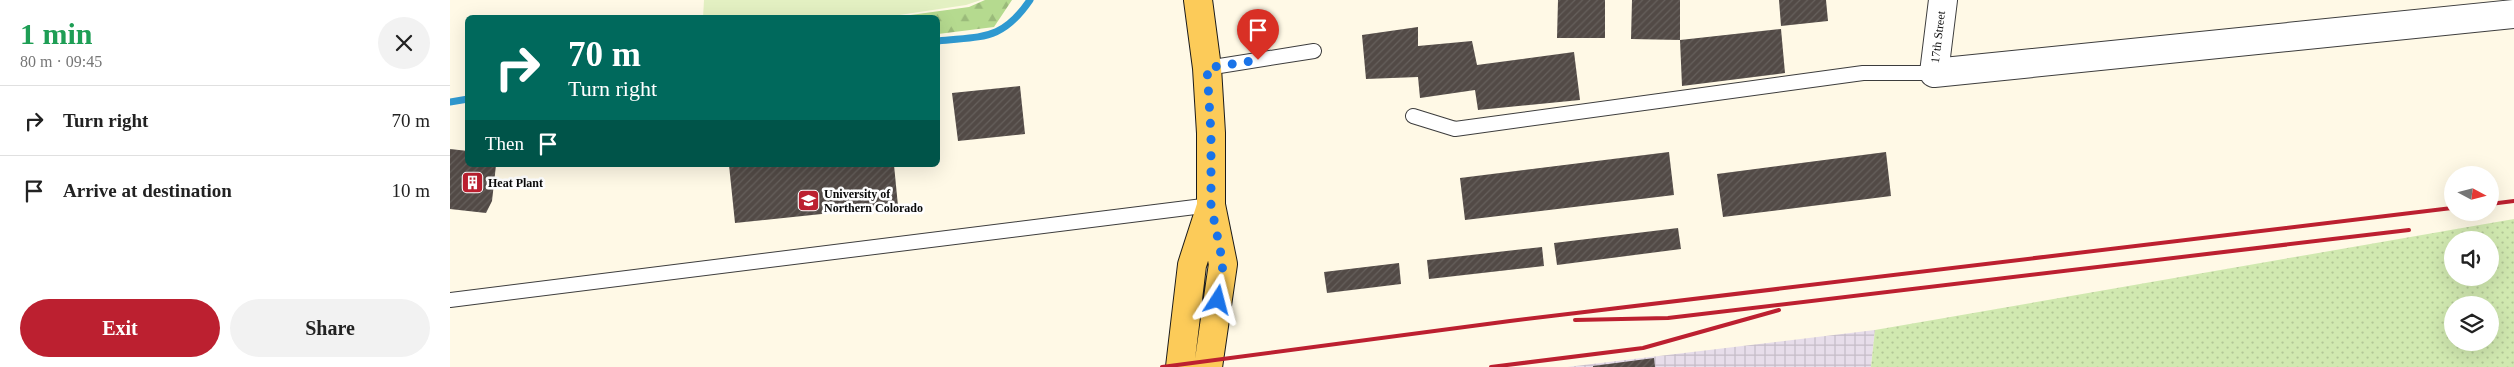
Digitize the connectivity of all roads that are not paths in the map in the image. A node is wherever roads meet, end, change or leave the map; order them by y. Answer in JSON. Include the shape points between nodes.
{"nodes":[{"id":1,"x":1198,"y":0,"type":"edge"},
{"id":2,"x":1943,"y":0,"type":"edge"},
{"id":3,"x":2514,"y":14,"type":"edge"},
{"id":4,"x":1314,"y":52,"type":"dead end"},
{"id":5,"x":1207,"y":68,"type":"junction"},
{"id":6,"x":1934,"y":73,"type":"junction"},
{"id":7,"x":1413,"y":116,"type":"dead end"},
{"id":8,"x":1211,"y":205,"type":"junction"},
{"id":9,"x":450,"y":300,"type":"edge"},
{"id":10,"x":1180,"y":367,"type":"edge"},
{"id":11,"x":1208,"y":367,"type":"edge"}],
"edges":[{"from":1,"to":5,"type":"main road"},
{"from":2,"to":6,"type":"street","name":"17th Street"},
{"from":3,"to":6,"type":"street"},
{"from":4,"to":5,"type":"lane"},
{"from":5,"to":8,"type":"main road"},
{"from":6,"to":7,"type":"lane","via":[[1863,74],[1455,129]]},
{"from":8,"to":9,"type":"lane"},
{"from":8,"to":10,"type":"main road","via":[[1192,265]]},
{"from":8,"to":11,"type":"main road","via":[[1223,264]]}]}
